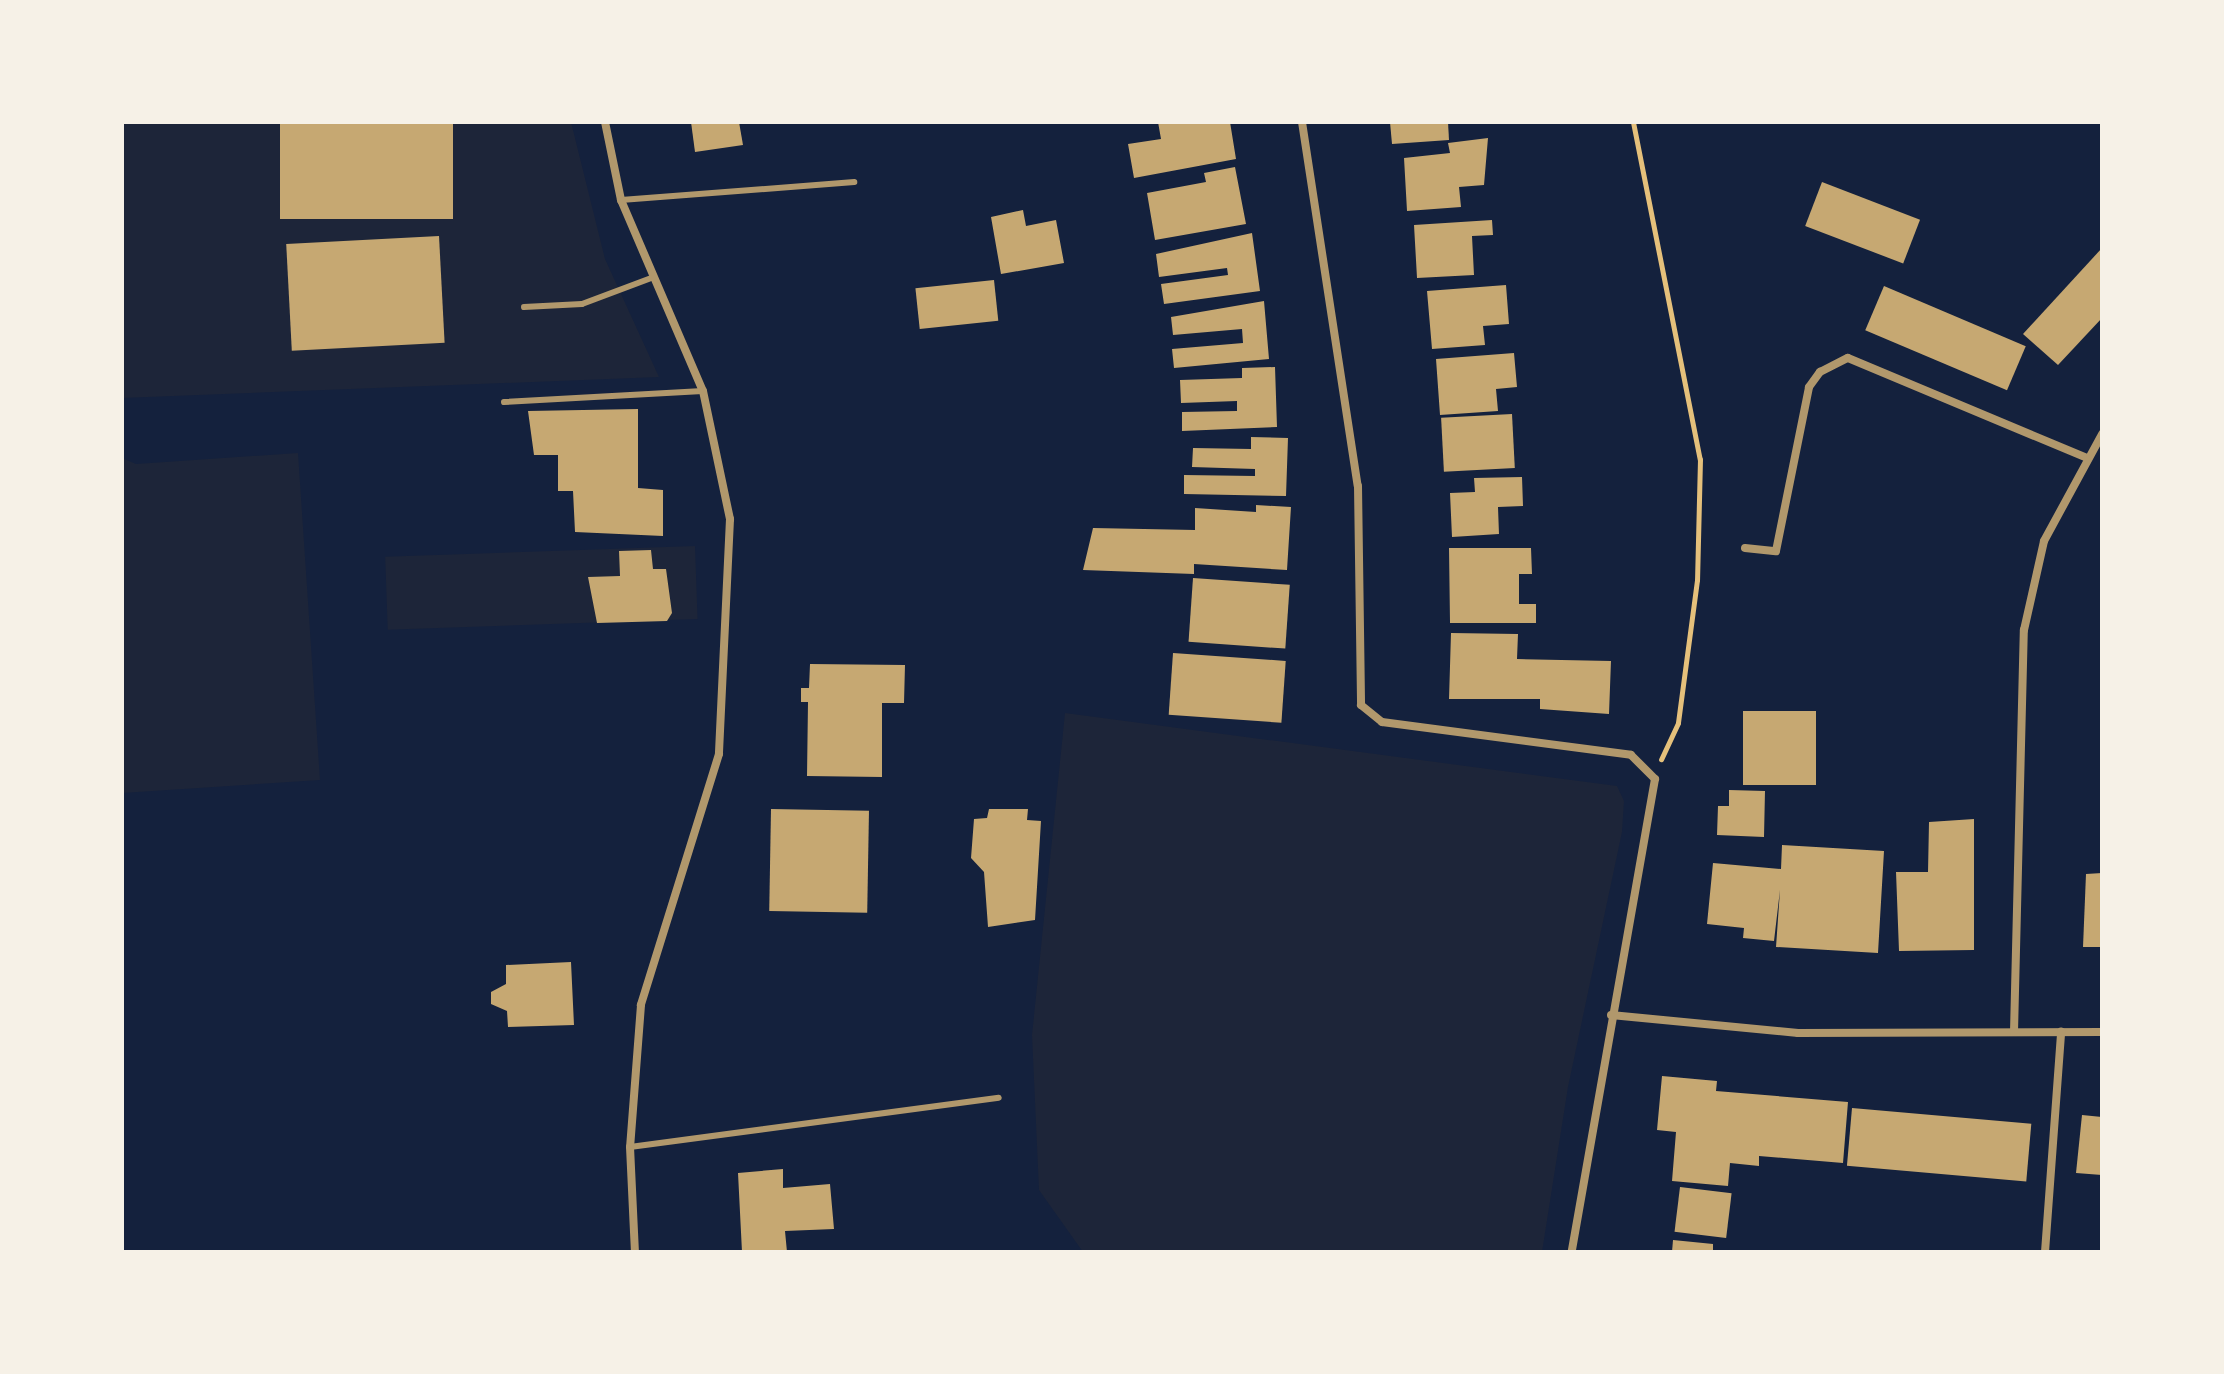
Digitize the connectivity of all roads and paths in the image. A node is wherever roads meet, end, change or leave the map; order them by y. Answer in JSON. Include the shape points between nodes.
{"nodes":[{"id":1,"x":605,"y":122,"type":"edge"},
{"id":2,"x":1302,"y":122,"type":"edge"},
{"id":3,"x":1633,"y":122,"type":"edge"},
{"id":4,"x":854,"y":182,"type":"dead end"},
{"id":5,"x":621,"y":200,"type":"junction"},
{"id":6,"x":651,"y":278,"type":"junction"},
{"id":7,"x":524,"y":307,"type":"dead end"},
{"id":8,"x":703,"y":391,"type":"junction"},
{"id":9,"x":504,"y":402,"type":"dead end"},
{"id":10,"x":2102,"y":434,"type":"edge"},
{"id":11,"x":2085,"y":457,"type":"junction"},
{"id":12,"x":1745,"y":548,"type":"dead end"},
{"id":13,"x":1653,"y":768,"type":"junction"},
{"id":14,"x":1611,"y":1015,"type":"junction"},
{"id":15,"x":2014,"y":1032,"type":"junction"},
{"id":16,"x":2061,"y":1032,"type":"junction"},
{"id":17,"x":2102,"y":1032,"type":"edge"},
{"id":18,"x":999,"y":1098,"type":"dead end"},
{"id":19,"x":630,"y":1147,"type":"junction"},
{"id":20,"x":635,"y":1252,"type":"edge"},
{"id":21,"x":1572,"y":1252,"type":"edge"},
{"id":22,"x":2045,"y":1252,"type":"edge"}],
"edges":[{"from":1,"to":5,"type":"street"},
{"from":2,"to":13,"type":"street","via":[[1358,486],[1361,705],[1382,722],[1631,755]]},
{"from":3,"to":13,"type":"path","via":[[1700,459],[1697,580],[1678,723],[1671,747]]},
{"from":4,"to":5,"type":"lane"},
{"from":5,"to":6,"type":"street"},
{"from":6,"to":7,"type":"lane","via":[[582,304]]},
{"from":6,"to":8,"type":"street"},
{"from":8,"to":9,"type":"lane"},
{"from":8,"to":19,"type":"street","via":[[730,519],[726,710],[719,754],[641,1005]]},
{"from":10,"to":11,"type":"street"},
{"from":11,"to":12,"type":"street","via":[[1848,358],[1820,372],[1809,387],[1776,551]]},
{"from":11,"to":15,"type":"street","via":[[2044,541],[2024,630]]},
{"from":13,"to":14,"type":"street","via":[[1656,791]]},
{"from":14,"to":15,"type":"street","via":[[1798,1033]]},
{"from":14,"to":21,"type":"street"},
{"from":15,"to":16,"type":"street"},
{"from":16,"to":17,"type":"street"},
{"from":16,"to":22,"type":"street"},
{"from":18,"to":19,"type":"lane"},
{"from":19,"to":20,"type":"street"}]}
